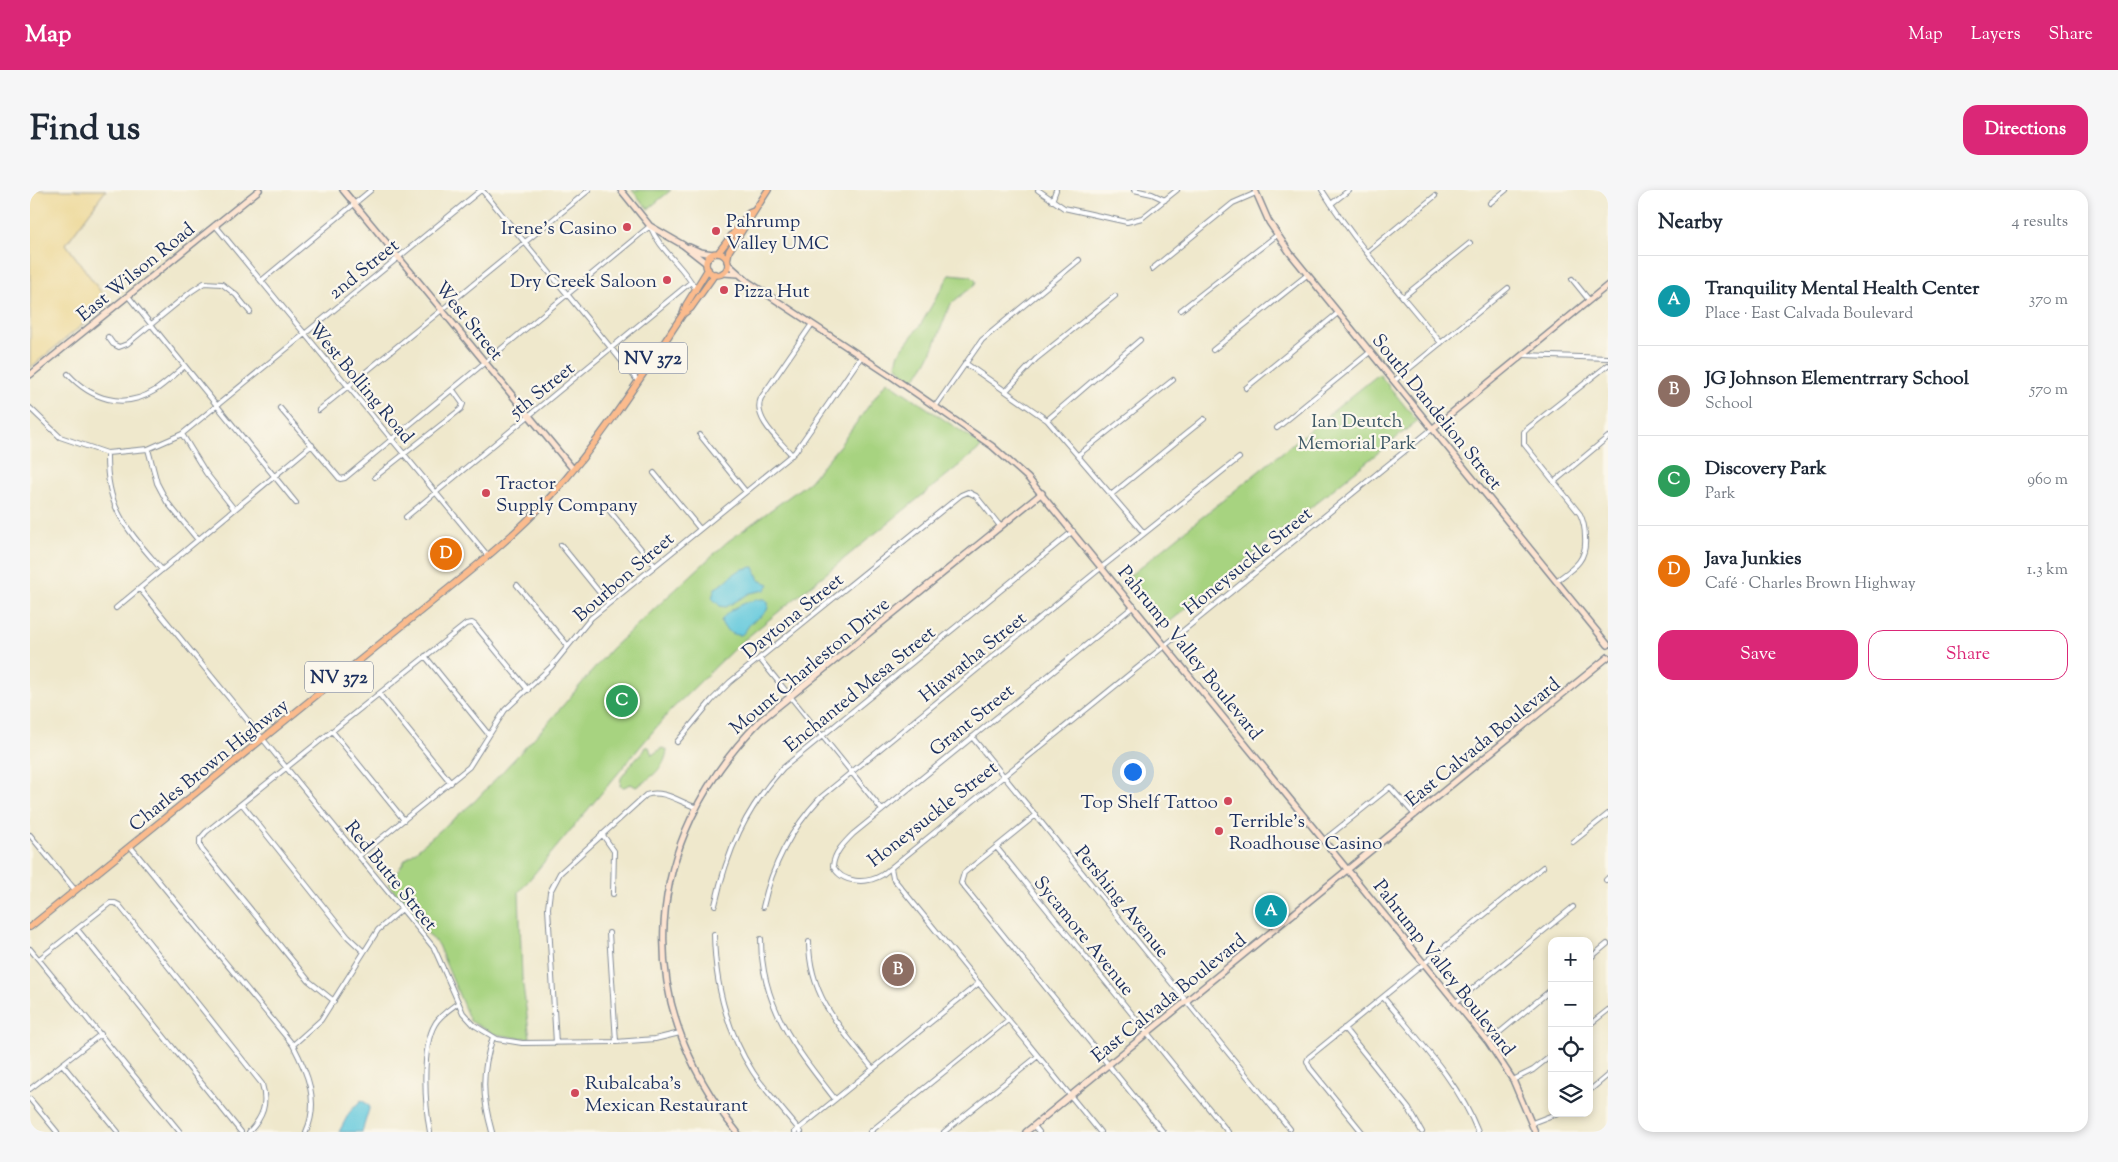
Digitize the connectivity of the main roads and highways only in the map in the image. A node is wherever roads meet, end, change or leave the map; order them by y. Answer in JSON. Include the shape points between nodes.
{"nodes":[{"id":1,"x":768,"y":190,"type":"edge"},
{"id":2,"x":754,"y":211,"type":"junction"},
{"id":3,"x":716,"y":253,"type":"junction"},
{"id":4,"x":728,"y":262,"type":"junction"},
{"id":5,"x":707,"y":266,"type":"junction"},
{"id":6,"x":715,"y":274,"type":"junction"},
{"id":7,"x":683,"y":314,"type":"junction"},
{"id":8,"x":30,"y":927,"type":"edge"}],
"edges":[{"from":1,"to":2,"type":"main road","number":"NV 372"},
{"from":2,"to":3,"type":"main road","number":"NV 372"},
{"from":2,"to":4,"type":"main road","number":"NV 372","via":[[729,251]]},
{"from":3,"to":4,"type":"main road","via":[[724,255]]},
{"from":3,"to":5,"type":"main road","number":"NV 372","via":[[708,258]]},
{"from":4,"to":6,"type":"main road","number":"NV 372","via":[[722,273]]},
{"from":5,"to":6,"type":"main road"},
{"from":5,"to":7,"type":"main road","name":"Charles Brown Highway","number":"NV 372"},
{"from":6,"to":7,"type":"main road","name":"Charles Brown Highway","number":"NV 372"},
{"from":7,"to":8,"type":"main road","name":"Charles Brown Highway","number":"NV 372","via":[[573,469],[530,518],[488,556]]}]}
